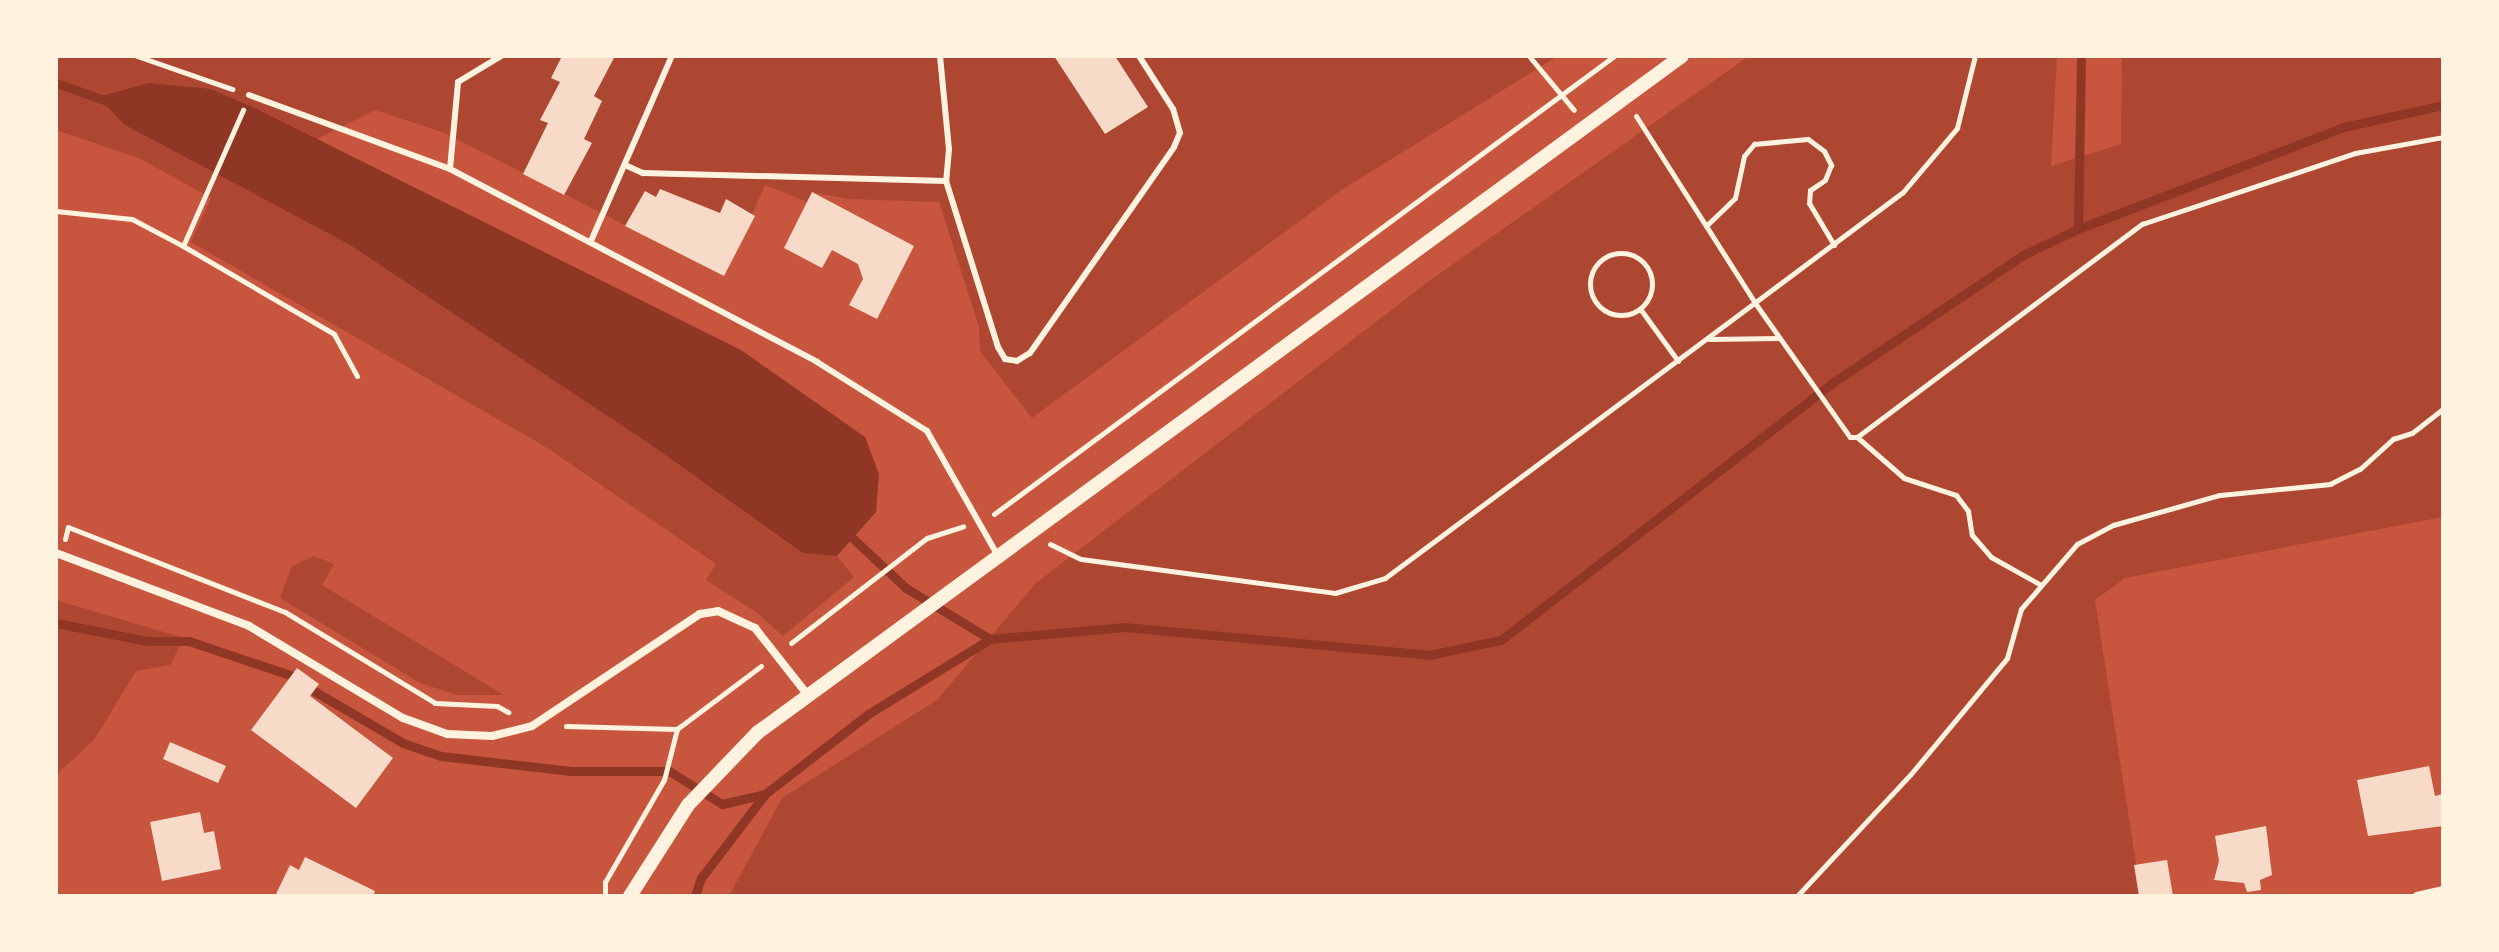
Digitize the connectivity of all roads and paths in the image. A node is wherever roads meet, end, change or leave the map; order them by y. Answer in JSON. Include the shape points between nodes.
{"nodes":[{"id":1,"x":137,"y":56,"type":"edge"},
{"id":2,"x":501,"y":56,"type":"edge"},
{"id":3,"x":672,"y":56,"type":"edge"},
{"id":4,"x":940,"y":56,"type":"edge"},
{"id":5,"x":1139,"y":56,"type":"edge"},
{"id":6,"x":1529,"y":56,"type":"edge"},
{"id":7,"x":1614,"y":56,"type":"edge"},
{"id":8,"x":1682,"y":56,"type":"edge"},
{"id":9,"x":1975,"y":56,"type":"edge"},
{"id":10,"x":249,"y":95,"type":"joint"},
{"id":11,"x":1559,"y":96,"type":"junction"},
{"id":12,"x":1625,"y":98,"type":"junction"},
{"id":13,"x":240,"y":115,"type":"dead end"},
{"id":14,"x":1587,"y":127,"type":"junction"},
{"id":15,"x":2443,"y":137,"type":"edge"},
{"id":16,"x":625,"y":165,"type":"junction"},
{"id":17,"x":450,"y":169,"type":"junction"},
{"id":18,"x":946,"y":181,"type":"junction"},
{"id":19,"x":56,"y":211,"type":"edge"},
{"id":20,"x":1706,"y":226,"type":"junction"},
{"id":21,"x":591,"y":241,"type":"junction"},
{"id":22,"x":1834,"y":245,"type":"junction"},
{"id":23,"x":183,"y":246,"type":"junction"},
{"id":24,"x":1755,"y":303,"type":"junction"},
{"id":25,"x":1641,"y":310,"type":"junction"},
{"id":26,"x":1779,"y":338,"type":"junction"},
{"id":27,"x":1708,"y":339,"type":"junction"},
{"id":28,"x":1678,"y":361,"type":"junction"},
{"id":29,"x":357,"y":376,"type":"dead end"},
{"id":30,"x":2443,"y":409,"type":"edge"},
{"id":31,"x":1853,"y":437,"type":"junction"},
{"id":32,"x":1035,"y":532,"type":"junction"},
{"id":33,"x":913,"y":547,"type":"dead end"},
{"id":34,"x":58,"y":553,"type":"edge"},
{"id":35,"x":1000,"y":557,"type":"junction"},
{"id":36,"x":2041,"y":585,"type":"junction"},
{"id":37,"x":778,"y":653,"type":"junction"},
{"id":38,"x":807,"y":694,"type":"junction"},
{"id":39,"x":532,"y":726,"type":"junction"},
{"id":40,"x":677,"y":729,"type":"junction"},
{"id":41,"x":2443,"y":890,"type":"edge"},
{"id":42,"x":605,"y":896,"type":"edge"},
{"id":43,"x":630,"y":896,"type":"edge"},
{"id":44,"x":1797,"y":896,"type":"edge"},
{"id":45,"x":2417,"y":896,"type":"edge"}],
"edges":[{"from":1,"to":10,"type":"path"},
{"from":2,"to":17,"type":"lane","via":[[458,82]]},
{"from":3,"to":16,"type":"lane"},
{"from":4,"to":18,"type":"lane","via":[[949,149]]},
{"from":5,"to":18,"type":"lane","via":[[1173,109],[1180,133],[1030,353],[1017,361],[1005,359],[998,347]]},
{"from":6,"to":11,"type":"path"},
{"from":7,"to":11,"type":"path"},
{"from":8,"to":12,"type":"street"},
{"from":9,"to":22,"type":"path","via":[[1957,128],[1937,156],[1903,192]]},
{"from":10,"to":17,"type":"lane"},
{"from":11,"to":14,"type":"path"},
{"from":11,"to":32,"type":"path","via":[[1013,501]]},
{"from":12,"to":14,"type":"street"},
{"from":12,"to":20,"type":"path"},
{"from":13,"to":23,"type":"path"},
{"from":14,"to":32,"type":"street"},
{"from":15,"to":31,"type":"path","via":[[2355,153],[2142,224]]},
{"from":16,"to":18,"type":"lane","via":[[643,173]]},
{"from":16,"to":21,"type":"lane"},
{"from":17,"to":21,"type":"lane"},
{"from":19,"to":23,"type":"path","via":[[132,219]]},
{"from":20,"to":22,"type":"path","via":[[1735,198],[1744,156],[1754,144],[1808,139],[1818,144],[1831,165],[1825,180],[1810,190],[1809,203]]},
{"from":20,"to":24,"type":"path"},
{"from":21,"to":35,"type":"lane","via":[[817,362],[927,431]]},
{"from":22,"to":24,"type":"path"},
{"from":23,"to":29,"type":"path","via":[[334,334]]},
{"from":24,"to":26,"type":"path"},
{"from":24,"to":27,"type":"path"},
{"from":25,"to":25,"type":"path","via":[[1651,295],[1651,276],[1643,260],[1624,252],[1597,262],[1588,283],[1594,302],[1612,315],[1627,317]]},
{"from":25,"to":28,"type":"path"},
{"from":26,"to":27,"type":"path"},
{"from":26,"to":31,"type":"path"},
{"from":27,"to":28,"type":"path"},
{"from":28,"to":32,"type":"path","via":[[1385,578],[1335,593],[1081,559],[1054,548]]},
{"from":30,"to":36,"type":"path","via":[[2412,433],[2393,439],[2360,469],[2330,484],[2220,495],[2095,532]]},
{"from":31,"to":36,"type":"path","via":[[1904,478],[1956,495],[1968,511],[1972,535],[1991,557]]},
{"from":32,"to":35,"type":"street"},
{"from":33,"to":37,"type":"path"},
{"from":34,"to":39,"type":"street","via":[[249,626],[403,718],[447,734],[492,736]]},
{"from":34,"to":39,"type":"path","via":[[68,527],[285,612],[435,703],[497,706]]},
{"from":35,"to":38,"type":"street"},
{"from":36,"to":44,"type":"path","via":[[2013,625],[2007,658],[1910,775]]},
{"from":37,"to":38,"type":"street"},
{"from":37,"to":39,"type":"street","via":[[755,628],[733,615],[700,614]]},
{"from":37,"to":40,"type":"path"},
{"from":38,"to":43,"type":"street","via":[[726,762],[688,805]]},
{"from":39,"to":40,"type":"path"},
{"from":40,"to":42,"type":"path","via":[[664,780],[605,882]]},
{"from":41,"to":45,"type":"street"}]}
